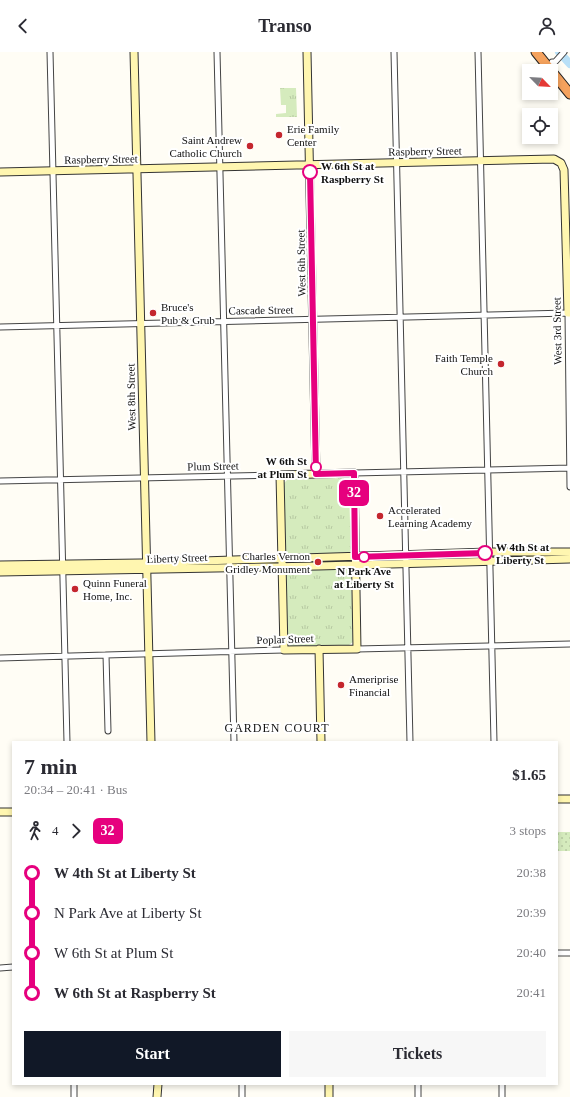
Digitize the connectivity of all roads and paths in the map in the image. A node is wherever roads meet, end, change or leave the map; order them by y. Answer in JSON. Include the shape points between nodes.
{"nodes":[{"id":1,"x":50,"y":52,"type":"edge"},
{"id":2,"x":134,"y":52,"type":"edge"},
{"id":3,"x":217,"y":52,"type":"edge"},
{"id":4,"x":307,"y":52,"type":"edge"},
{"id":5,"x":394,"y":52,"type":"edge"},
{"id":6,"x":478,"y":52,"type":"edge"},
{"id":7,"x":536,"y":52,"type":"edge"},
{"id":8,"x":564,"y":52,"type":"edge"},
{"id":9,"x":549,"y":64,"type":"joint"},
{"id":10,"x":558,"y":77,"type":"edge"},
{"id":11,"x":570,"y":94,"type":"edge"},
{"id":12,"x":481,"y":161,"type":"junction"},
{"id":13,"x":396,"y":162,"type":"junction"},
{"id":14,"x":561,"y":163,"type":"joint"},
{"id":15,"x":310,"y":165,"type":"junction"},
{"id":16,"x":221,"y":167,"type":"junction"},
{"id":17,"x":137,"y":169,"type":"junction"},
{"id":18,"x":53,"y":171,"type":"junction"},
{"id":19,"x":0,"y":172,"type":"edge"},
{"id":20,"x":569,"y":313,"type":"edge"},
{"id":21,"x":484,"y":316,"type":"junction"},
{"id":22,"x":400,"y":318,"type":"junction"},
{"id":23,"x":313,"y":320,"type":"junction"},
{"id":24,"x":224,"y":322,"type":"junction"},
{"id":25,"x":140,"y":324,"type":"junction"},
{"id":26,"x":56,"y":326,"type":"junction"},
{"id":27,"x":0,"y":327,"type":"edge"},
{"id":28,"x":570,"y":468,"type":"edge"},
{"id":29,"x":488,"y":470,"type":"junction"},
{"id":30,"x":404,"y":472,"type":"junction"},
{"id":31,"x":354,"y":473,"type":"junction"},
{"id":32,"x":316,"y":474,"type":"junction"},
{"id":33,"x":280,"y":475,"type":"junction"},
{"id":34,"x":228,"y":476,"type":"junction"},
{"id":35,"x":144,"y":478,"type":"junction"},
{"id":36,"x":60,"y":480,"type":"junction"},
{"id":37,"x":0,"y":481,"type":"edge"},
{"id":38,"x":570,"y":487,"type":"edge"},
{"id":39,"x":489,"y":552,"type":"junction"},
{"id":40,"x":570,"y":552,"type":"edge"},
{"id":41,"x":405,"y":559,"type":"junction"},
{"id":42,"x":570,"y":559,"type":"edge"},
{"id":43,"x":355,"y":561,"type":"junction"},
{"id":44,"x":489,"y":561,"type":"junction"},
{"id":45,"x":281,"y":563,"type":"junction"},
{"id":46,"x":230,"y":564,"type":"junction"},
{"id":47,"x":0,"y":565,"type":"edge"},
{"id":48,"x":146,"y":566,"type":"junction"},
{"id":49,"x":62,"y":567,"type":"junction"},
{"id":50,"x":0,"y":572,"type":"edge"},
{"id":51,"x":570,"y":644,"type":"edge"},
{"id":52,"x":492,"y":646,"type":"junction"},
{"id":53,"x":408,"y":648,"type":"junction"},
{"id":54,"x":357,"y":649,"type":"junction"},
{"id":55,"x":284,"y":650,"type":"junction"},
{"id":56,"x":319,"y":650,"type":"junction"},
{"id":57,"x":232,"y":652,"type":"junction"},
{"id":58,"x":148,"y":654,"type":"junction"},
{"id":59,"x":106,"y":655,"type":"junction"},
{"id":60,"x":65,"y":656,"type":"junction"},
{"id":61,"x":0,"y":658,"type":"edge"},
{"id":62,"x":108,"y":731,"type":"dead end"},
{"id":63,"x":67,"y":741,"type":"edge"},
{"id":64,"x":150,"y":741,"type":"edge"},
{"id":65,"x":234,"y":741,"type":"edge"},
{"id":66,"x":321,"y":741,"type":"edge"},
{"id":67,"x":410,"y":741,"type":"edge"},
{"id":68,"x":494,"y":741,"type":"edge"},
{"id":69,"x":558,"y":799,"type":"edge"},
{"id":70,"x":570,"y":799,"type":"edge"},
{"id":71,"x":0,"y":812,"type":"edge"},
{"id":72,"x":12,"y":812,"type":"edge"},
{"id":73,"x":558,"y":953,"type":"edge"},
{"id":74,"x":570,"y":953,"type":"edge"},
{"id":75,"x":12,"y":967,"type":"edge"},
{"id":76,"x":0,"y":968,"type":"edge"},
{"id":77,"x":74,"y":1085,"type":"edge"},
{"id":78,"x":158,"y":1085,"type":"edge"},
{"id":79,"x":242,"y":1085,"type":"edge"},
{"id":80,"x":329,"y":1085,"type":"edge"},
{"id":81,"x":418,"y":1085,"type":"edge"},
{"id":82,"x":502,"y":1085,"type":"edge"},
{"id":83,"x":74,"y":1097,"type":"edge"},
{"id":84,"x":157,"y":1097,"type":"edge"},
{"id":85,"x":242,"y":1097,"type":"edge"},
{"id":86,"x":329,"y":1097,"type":"edge"},
{"id":87,"x":418,"y":1097,"type":"edge"},
{"id":88,"x":502,"y":1097,"type":"edge"}],
"edges":[{"from":1,"to":18,"type":"street"},
{"from":2,"to":17,"type":"street","name":"West 8th Street"},
{"from":3,"to":16,"type":"street"},
{"from":4,"to":15,"type":"street","name":"West 6th Street"},
{"from":5,"to":13,"type":"street"},
{"from":6,"to":12,"type":"street"},
{"from":7,"to":9,"type":"highway"},
{"from":8,"to":9,"type":"street","via":[[553,58]]},
{"from":10,"to":11,"type":"highway"},
{"from":12,"to":13,"type":"street","name":"Raspberry Street"},
{"from":12,"to":14,"type":"street","name":"Raspberry Street","via":[[549,158]]},
{"from":12,"to":21,"type":"street"},
{"from":13,"to":15,"type":"street","name":"Raspberry Street"},
{"from":13,"to":22,"type":"street"},
{"from":14,"to":20,"type":"street","name":"West 3rd Street","via":[[564,174]]},
{"from":15,"to":16,"type":"street","name":"Raspberry Street"},
{"from":15,"to":23,"type":"street","name":"West 6th Street"},
{"from":16,"to":17,"type":"street","name":"Raspberry Street"},
{"from":16,"to":24,"type":"street"},
{"from":17,"to":18,"type":"street","name":"Raspberry Street"},
{"from":17,"to":25,"type":"street","name":"West 8th Street"},
{"from":18,"to":19,"type":"street","name":"Raspberry Street"},
{"from":18,"to":26,"type":"street"},
{"from":20,"to":21,"type":"street","name":"Cascade Street"},
{"from":20,"to":28,"type":"street","name":"West 3rd Street"},
{"from":21,"to":22,"type":"street","name":"Cascade Street"},
{"from":21,"to":29,"type":"street"},
{"from":22,"to":23,"type":"street","name":"Cascade Street"},
{"from":22,"to":30,"type":"street"},
{"from":23,"to":24,"type":"street","name":"Cascade Street"},
{"from":23,"to":32,"type":"street","name":"West 6th Street"},
{"from":24,"to":25,"type":"street","name":"Cascade Street"},
{"from":24,"to":34,"type":"street"},
{"from":25,"to":26,"type":"street","name":"Cascade Street"},
{"from":25,"to":35,"type":"street","name":"West 8th Street"},
{"from":26,"to":27,"type":"street","name":"Cascade Street"},
{"from":26,"to":36,"type":"street"},
{"from":28,"to":29,"type":"street","name":"Plum Street"},
{"from":28,"to":38,"type":"street","name":"West 3rd Street"},
{"from":29,"to":30,"type":"street","name":"Plum Street"},
{"from":29,"to":39,"type":"street"},
{"from":30,"to":31,"type":"street","name":"Plum Street"},
{"from":30,"to":41,"type":"street"},
{"from":31,"to":32,"type":"street","name":"Plum Street"},
{"from":31,"to":43,"type":"street"},
{"from":32,"to":33,"type":"street","name":"Plum Street"},
{"from":33,"to":34,"type":"street","name":"Plum Street"},
{"from":33,"to":45,"type":"street"},
{"from":34,"to":35,"type":"street","name":"Plum Street"},
{"from":34,"to":46,"type":"street"},
{"from":35,"to":36,"type":"street","name":"Plum Street"},
{"from":35,"to":48,"type":"street","name":"West 8th Street"},
{"from":36,"to":37,"type":"street","name":"Plum Street"},
{"from":36,"to":49,"type":"street"},
{"from":39,"to":40,"type":"street","name":"Liberty Street"},
{"from":39,"to":41,"type":"street","name":"Liberty Street"},
{"from":39,"to":44,"type":"street"},
{"from":41,"to":43,"type":"street","name":"Liberty Street"},
{"from":41,"to":44,"type":"street","name":"Liberty Street"},
{"from":41,"to":53,"type":"street"},
{"from":42,"to":44,"type":"street","name":"Liberty Street"},
{"from":43,"to":45,"type":"street","name":"Liberty Street"},
{"from":43,"to":54,"type":"street"},
{"from":44,"to":52,"type":"street"},
{"from":45,"to":46,"type":"street","name":"Liberty Street"},
{"from":45,"to":55,"type":"street"},
{"from":46,"to":48,"type":"street","name":"Liberty Street"},
{"from":46,"to":57,"type":"street"},
{"from":47,"to":49,"type":"street","name":"Liberty Street"},
{"from":48,"to":49,"type":"street","name":"Liberty Street"},
{"from":48,"to":58,"type":"street","name":"West 8th Street"},
{"from":49,"to":50,"type":"street","name":"Liberty Street"},
{"from":49,"to":60,"type":"street"},
{"from":51,"to":52,"type":"street","name":"Poplar Street"},
{"from":52,"to":53,"type":"street","name":"Poplar Street"},
{"from":52,"to":68,"type":"street"},
{"from":53,"to":54,"type":"street","name":"Poplar Street"},
{"from":53,"to":67,"type":"street"},
{"from":54,"to":56,"type":"street","name":"Poplar Street"},
{"from":55,"to":56,"type":"street","name":"Poplar Street"},
{"from":55,"to":57,"type":"street","name":"Poplar Street"},
{"from":56,"to":66,"type":"street"},
{"from":57,"to":58,"type":"street","name":"Poplar Street"},
{"from":57,"to":65,"type":"street"},
{"from":58,"to":59,"type":"street","name":"Poplar Street"},
{"from":58,"to":64,"type":"street","name":"West 8th Street"},
{"from":59,"to":60,"type":"street","name":"Poplar Street"},
{"from":59,"to":62,"type":"street"},
{"from":60,"to":61,"type":"street","name":"Poplar Street"},
{"from":60,"to":63,"type":"street"},
{"from":69,"to":70,"type":"street"},
{"from":71,"to":72,"type":"street"},
{"from":73,"to":74,"type":"street"},
{"from":75,"to":76,"type":"street"},
{"from":77,"to":83,"type":"street"},
{"from":78,"to":84,"type":"street"},
{"from":79,"to":85,"type":"street"},
{"from":80,"to":86,"type":"street"},
{"from":81,"to":87,"type":"street"},
{"from":82,"to":88,"type":"street"}]}
